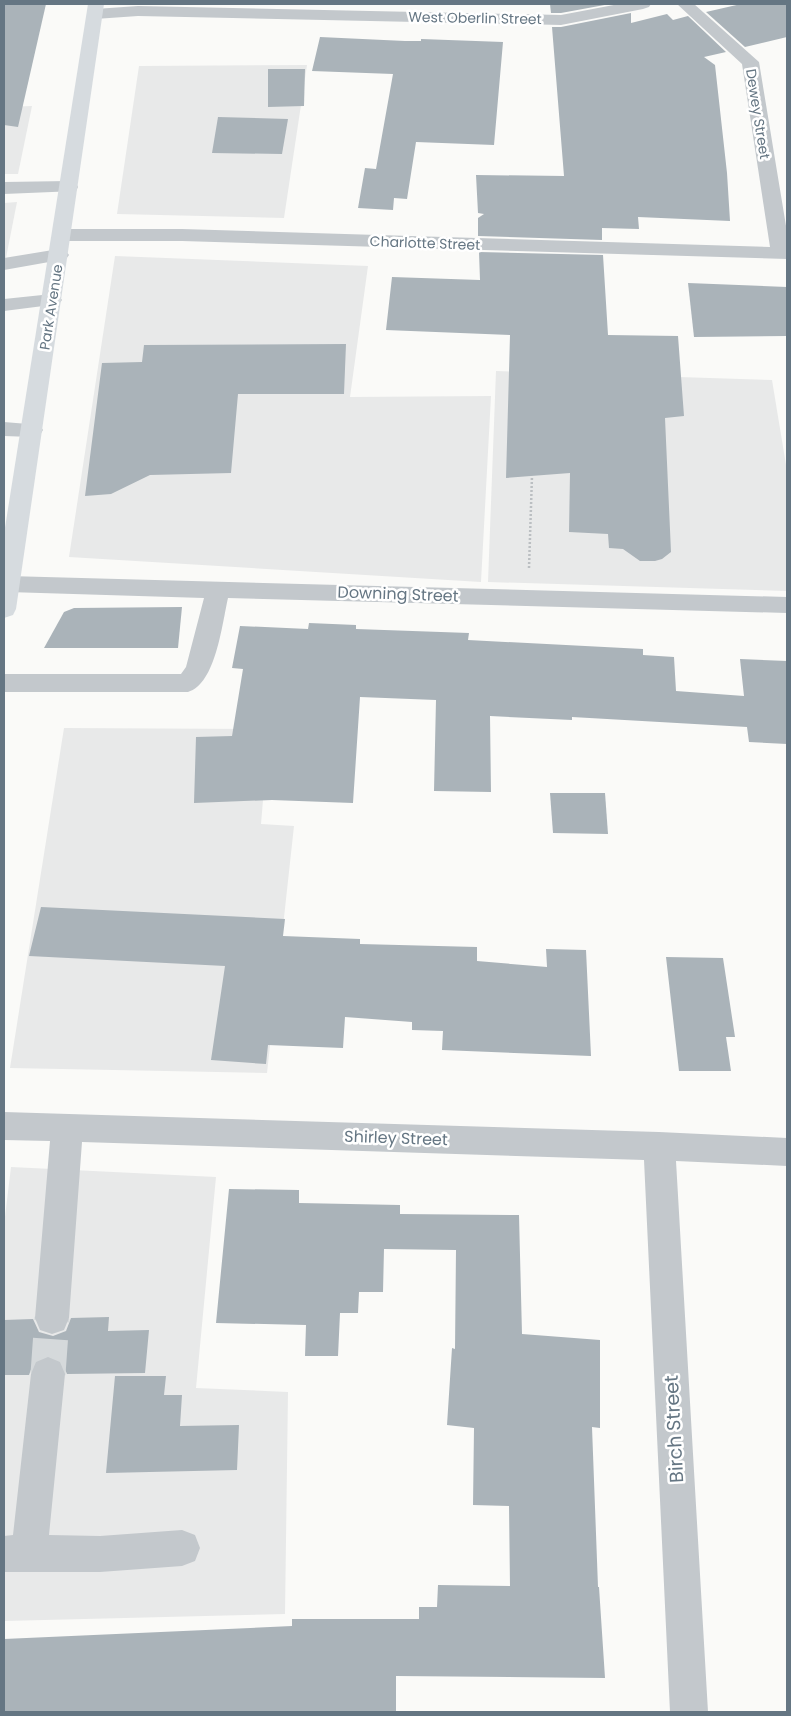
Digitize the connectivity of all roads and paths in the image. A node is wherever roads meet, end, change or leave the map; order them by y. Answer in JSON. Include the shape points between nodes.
{"nodes":[{"id":1,"x":643,"y":4,"type":"edge"},
{"id":2,"x":685,"y":4,"type":"edge"},
{"id":3,"x":96,"y":9,"type":"edge"},
{"id":4,"x":69,"y":187,"type":"junction"},
{"id":5,"x":4,"y":188,"type":"edge"},
{"id":6,"x":62,"y":235,"type":"junction"},
{"id":7,"x":784,"y":253,"type":"edge"},
{"id":8,"x":59,"y":255,"type":"junction"},
{"id":9,"x":4,"y":264,"type":"edge"},
{"id":10,"x":52,"y":300,"type":"junction"},
{"id":11,"x":4,"y":305,"type":"edge"},
{"id":12,"x":4,"y":429,"type":"edge"},
{"id":13,"x":32,"y":430,"type":"junction"},
{"id":14,"x":532,"y":476,"type":"dead end"},
{"id":15,"x":10,"y":536,"type":"edge"},
{"id":16,"x":218,"y":589,"type":"junction"},
{"id":17,"x":5,"y":597,"type":"edge"},
{"id":18,"x":528,"y":598,"type":"junction"},
{"id":19,"x":787,"y":605,"type":"edge"},
{"id":20,"x":4,"y":683,"type":"edge"},
{"id":21,"x":4,"y":1126,"type":"edge"},
{"id":22,"x":67,"y":1129,"type":"junction"},
{"id":23,"x":659,"y":1146,"type":"junction"},
{"id":24,"x":787,"y":1152,"type":"edge"},
{"id":25,"x":52,"y":1318,"type":"tunnel mouth"},
{"id":26,"x":48,"y":1374,"type":"tunnel mouth"},
{"id":27,"x":182,"y":1548,"type":"dead end"},
{"id":28,"x":16,"y":1553,"type":"edge"},
{"id":29,"x":689,"y":1712,"type":"edge"}],
"edges":[{"from":1,"to":3,"type":"street","name":"West Oberlin Street","via":[[561,20]]},
{"from":2,"to":7,"type":"street","name":"Dewey Street","via":[[750,62]]},
{"from":3,"to":4,"type":"highway","name":"Park Avenue"},
{"from":4,"to":5,"type":"street"},
{"from":4,"to":6,"type":"highway","name":"Park Avenue"},
{"from":6,"to":7,"type":"street","name":"Charlotte Street","via":[[182,235]]},
{"from":6,"to":8,"type":"highway","name":"Park Avenue"},
{"from":8,"to":9,"type":"street"},
{"from":8,"to":10,"type":"highway","name":"Park Avenue"},
{"from":10,"to":11,"type":"street"},
{"from":10,"to":13,"type":"highway","name":"Park Avenue"},
{"from":12,"to":13,"type":"street"},
{"from":13,"to":15,"type":"highway","name":"Park Avenue"},
{"from":14,"to":18,"type":"path"},
{"from":15,"to":17,"type":"highway","name":"Park Avenue"},
{"from":16,"to":17,"type":"street","name":"Downing Street"},
{"from":16,"to":18,"type":"street","name":"Downing Street"},
{"from":16,"to":20,"type":"street","via":[[198,670],[188,683]]},
{"from":18,"to":19,"type":"street","name":"Downing Street"},
{"from":21,"to":22,"type":"street","name":"Shirley Street"},
{"from":22,"to":23,"type":"street","name":"Shirley Street"},
{"from":22,"to":25,"type":"street"},
{"from":23,"to":24,"type":"street","name":"Shirley Street"},
{"from":23,"to":29,"type":"street","name":"Birch Street"},
{"from":26,"to":28,"type":"street"},
{"from":27,"to":28,"type":"street","via":[[100,1554]]}]}
